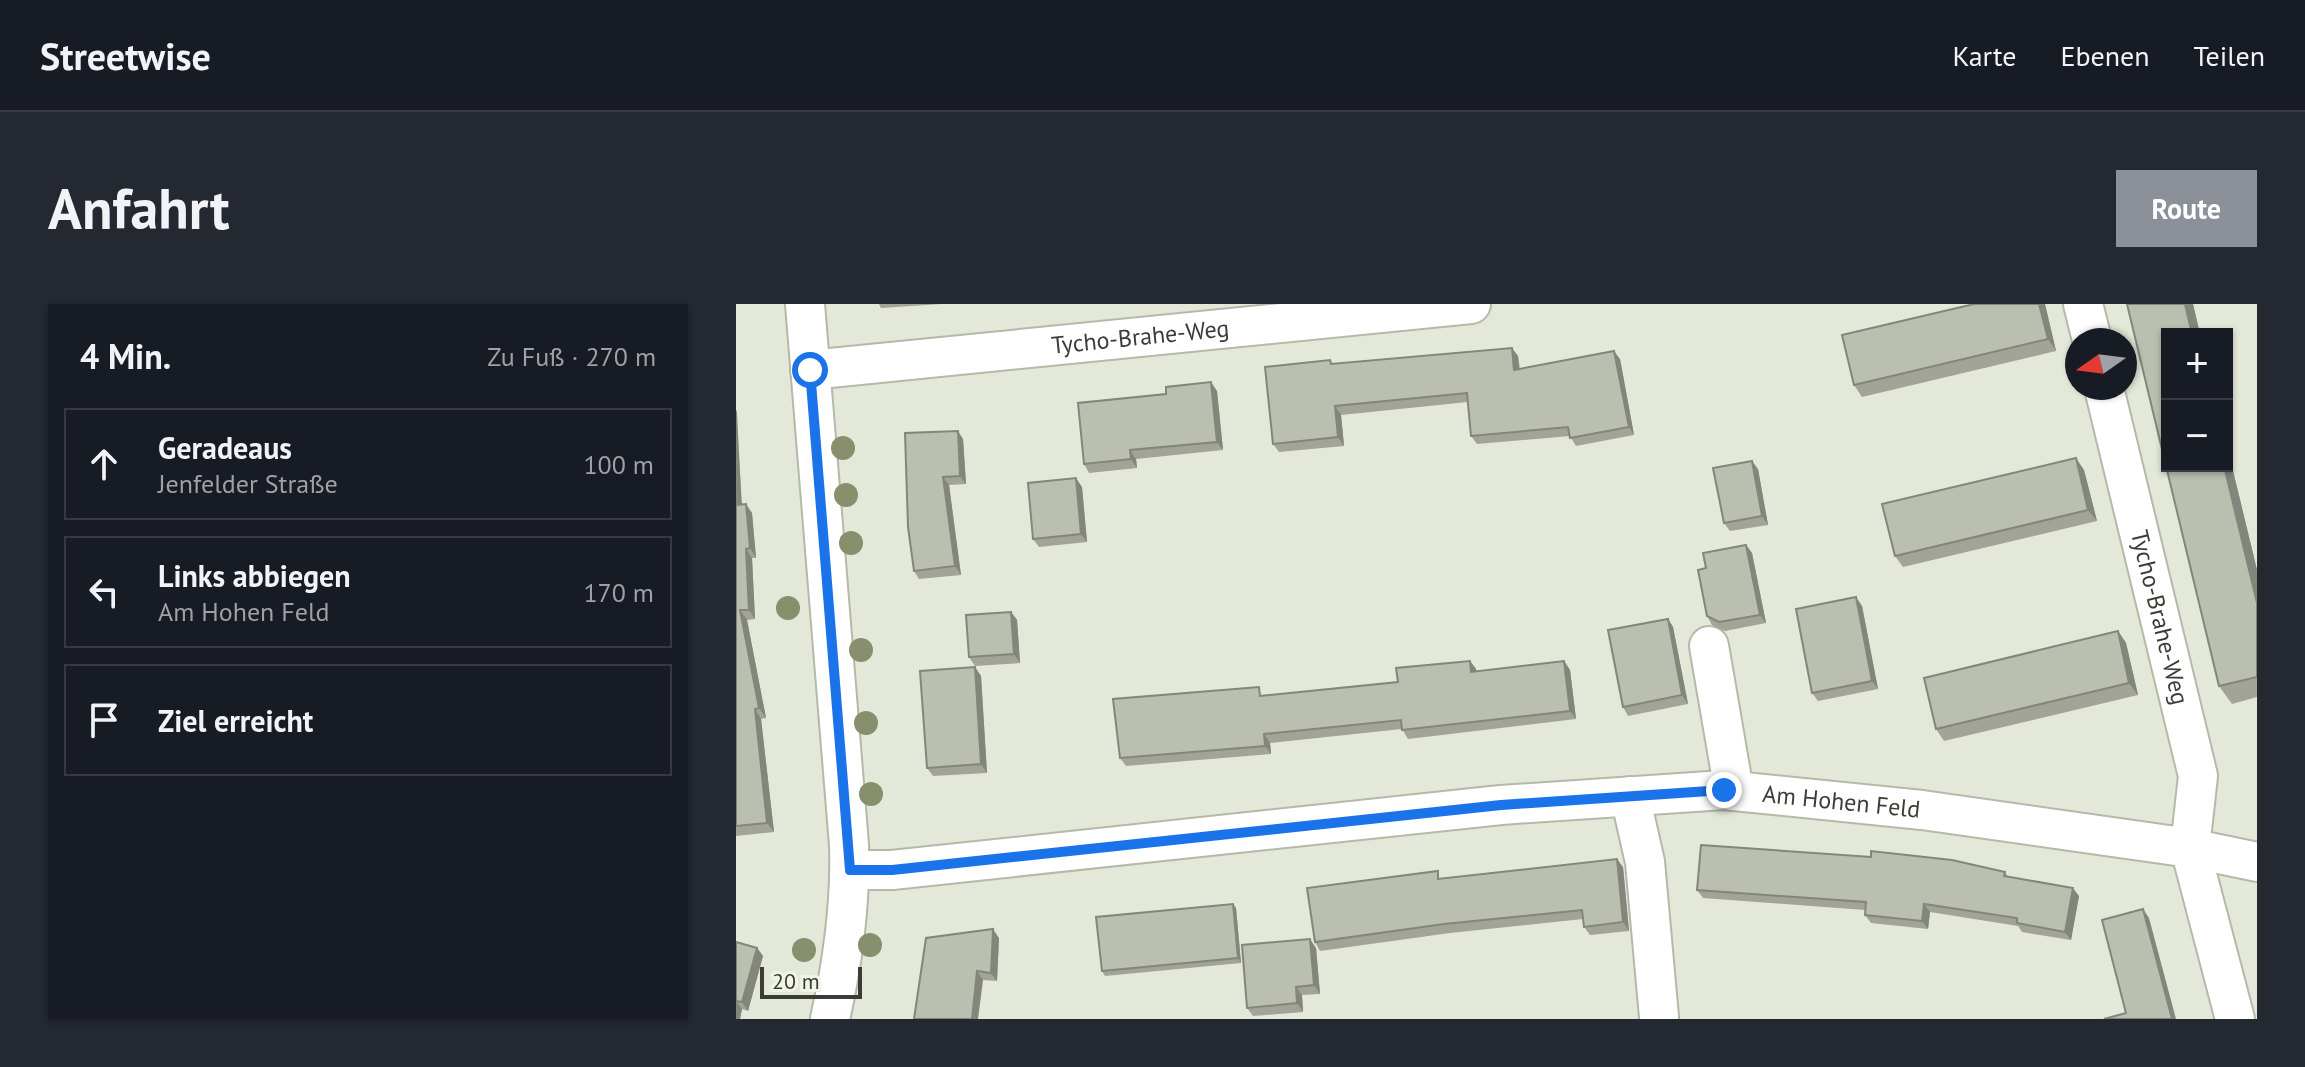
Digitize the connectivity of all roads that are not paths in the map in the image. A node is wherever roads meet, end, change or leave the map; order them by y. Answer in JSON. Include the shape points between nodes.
{"nodes":[{"id":1,"x":805,"y":304,"type":"edge"},
{"id":2,"x":1471,"y":304,"type":"edge"},
{"id":3,"x":2083,"y":304,"type":"edge"},
{"id":4,"x":2089,"y":328,"type":"edge"},
{"id":5,"x":810,"y":370,"type":"junction"},
{"id":6,"x":2107,"y":400,"type":"edge"},
{"id":7,"x":1709,"y":646,"type":"dead end"},
{"id":8,"x":1734,"y":791,"type":"junction"},
{"id":9,"x":1630,"y":796,"type":"junction"},
{"id":10,"x":2190,"y":848,"type":"junction"},
{"id":11,"x":2257,"y":862,"type":"edge"},
{"id":12,"x":850,"y":870,"type":"junction"},
{"id":13,"x":1659,"y":1017,"type":"dead end"},
{"id":14,"x":830,"y":1019,"type":"edge"},
{"id":15,"x":2235,"y":1019,"type":"edge"}],
"edges":[{"from":1,"to":5,"type":"street"},
{"from":2,"to":5,"type":"street","name":"Tycho-Brahe-Weg"},
{"from":3,"to":4,"type":"street"},
{"from":5,"to":12,"type":"street"},
{"from":6,"to":10,"type":"street","name":"Tycho-Brahe-Weg","via":[[2198,776]]},
{"from":7,"to":8,"type":"street"},
{"from":8,"to":9,"type":"street","name":"Am Hohen Feld"},
{"from":8,"to":10,"type":"street","name":"Am Hohen Feld","via":[[1922,810]]},
{"from":9,"to":12,"type":"street","name":"Am Hohen Feld"},
{"from":9,"to":13,"type":"street","via":[[1645,862]]},
{"from":10,"to":11,"type":"street","name":"Am Hohen Feld"},
{"from":10,"to":15,"type":"street"},
{"from":12,"to":14,"type":"street","via":[[842,965]]}]}
